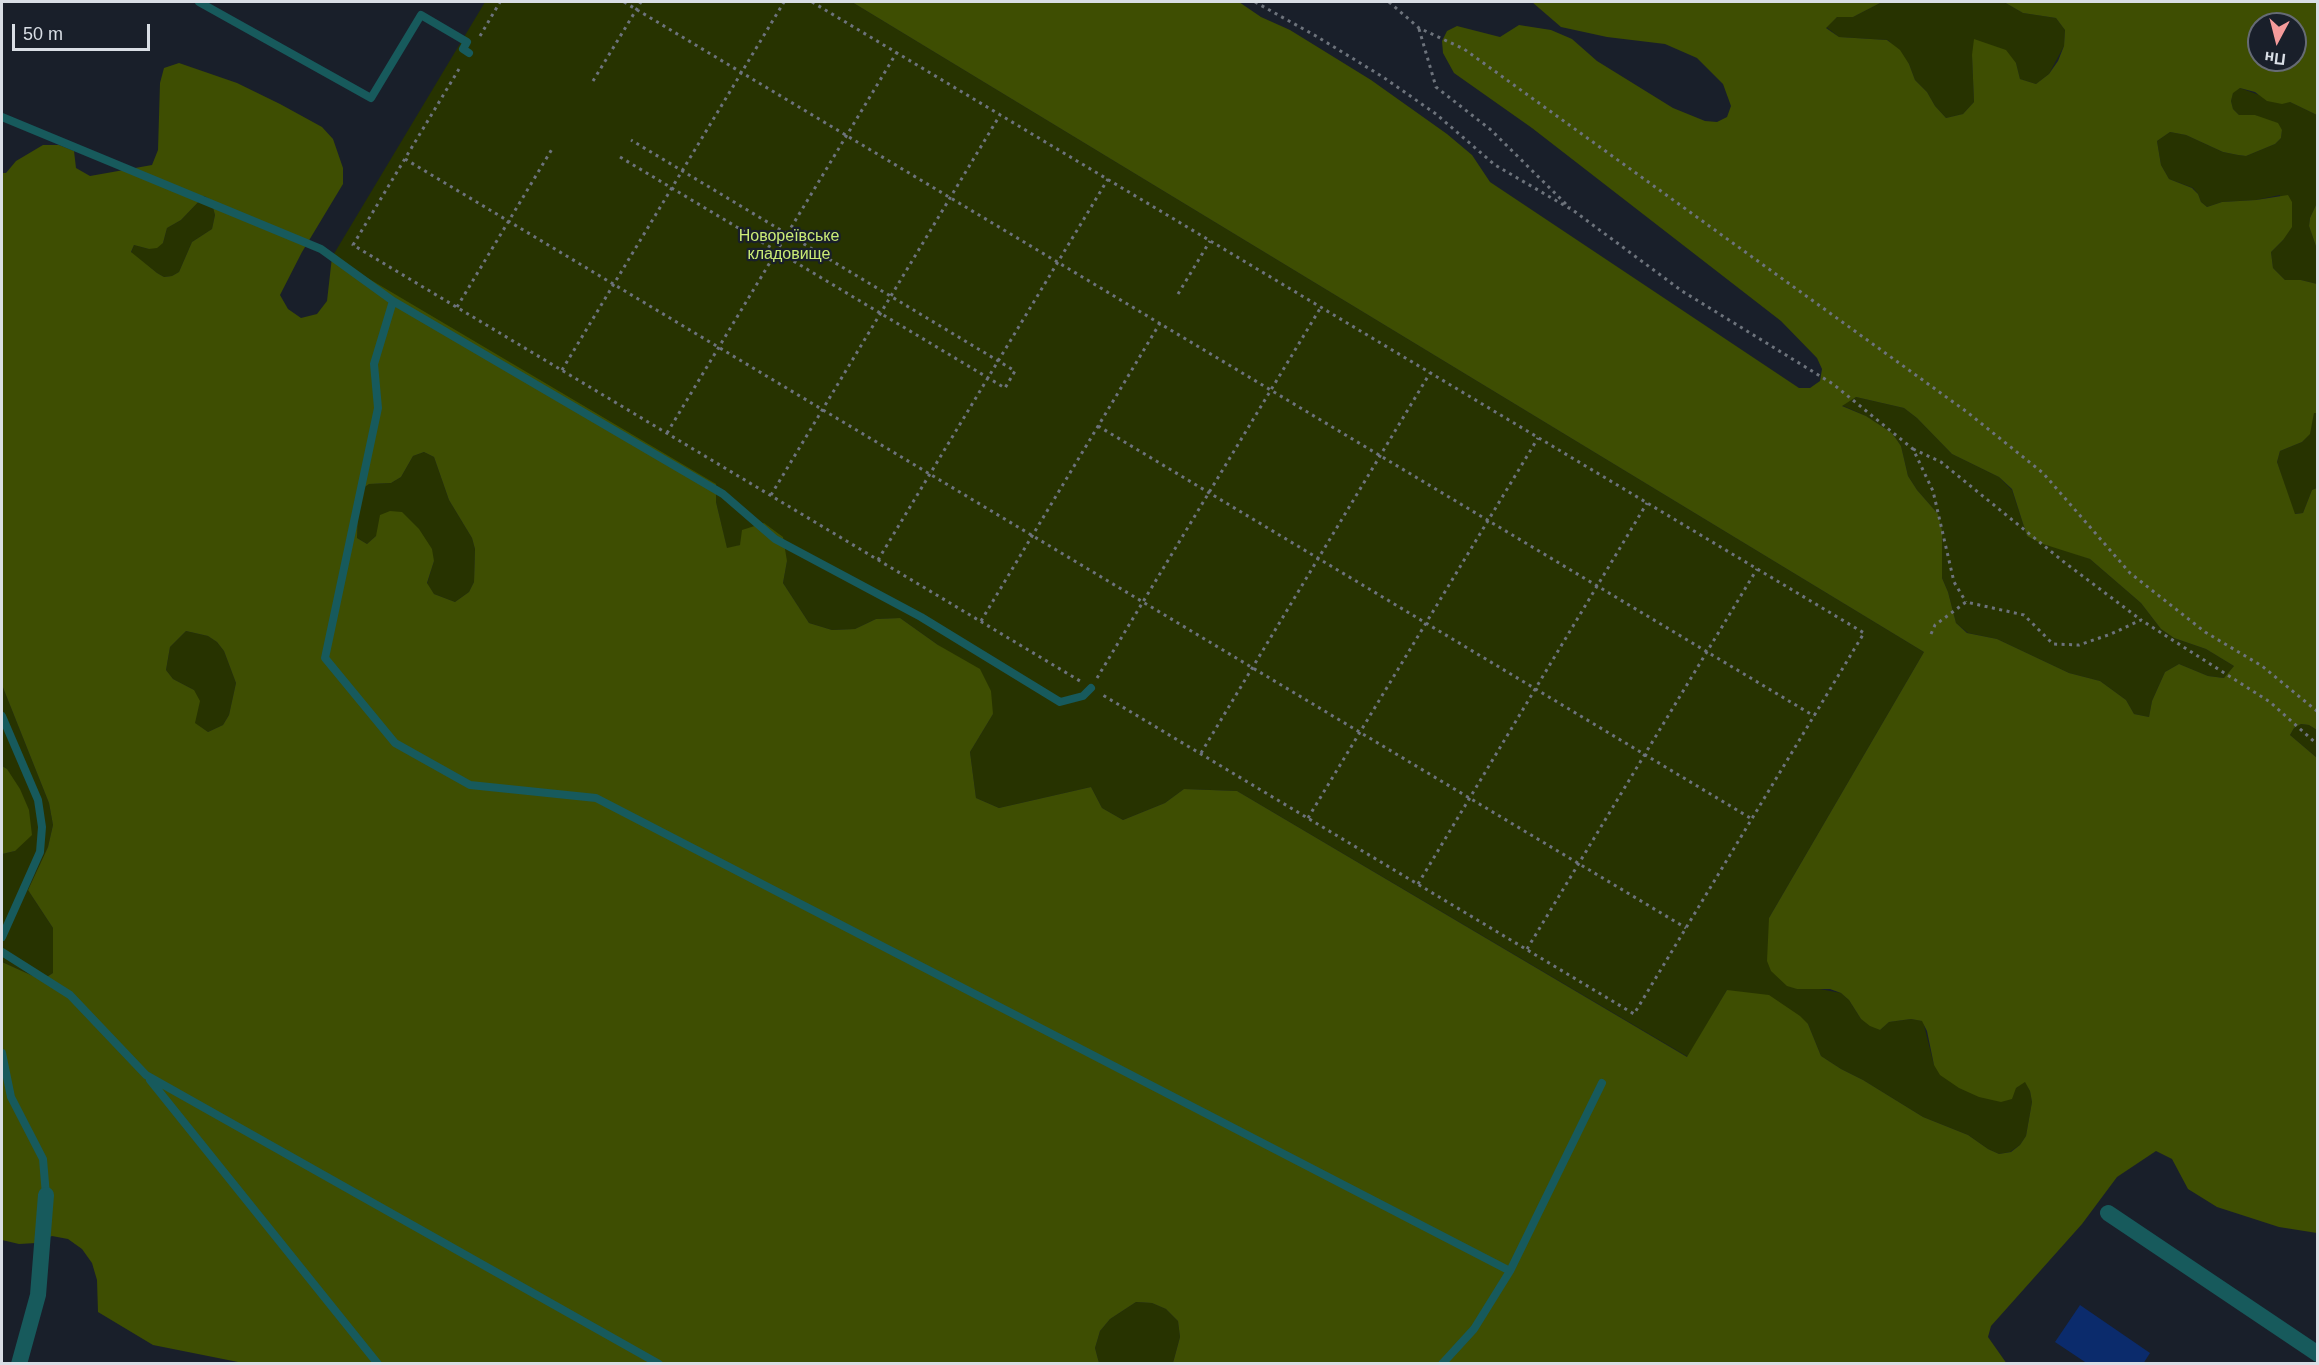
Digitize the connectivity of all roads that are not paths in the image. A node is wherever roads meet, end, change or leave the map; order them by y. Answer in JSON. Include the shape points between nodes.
{"nodes":[{"id":1,"x":199,"y":2,"type":"edge"},
{"id":2,"x":469,"y":53,"type":"dead end"},
{"id":3,"x":2,"y":117,"type":"edge"},
{"id":4,"x":393,"y":301,"type":"junction"},
{"id":5,"x":1091,"y":688,"type":"road end"},
{"id":6,"x":2,"y":716,"type":"edge"},
{"id":7,"x":2,"y":937,"type":"edge"},
{"id":8,"x":2,"y":952,"type":"edge"},
{"id":9,"x":2,"y":1053,"type":"edge"},
{"id":10,"x":146,"y":1075,"type":"junction"},
{"id":11,"x":1602,"y":1083,"type":"dead end"},
{"id":12,"x":46,"y":1196,"type":"joint"},
{"id":13,"x":2108,"y":1213,"type":"dead end"},
{"id":14,"x":1510,"y":1271,"type":"junction"},
{"id":15,"x":2318,"y":1354,"type":"edge"},
{"id":16,"x":19,"y":1364,"type":"edge"},
{"id":17,"x":378,"y":1364,"type":"edge"},
{"id":18,"x":658,"y":1364,"type":"edge"},
{"id":19,"x":1442,"y":1364,"type":"edge"}],
"edges":[{"from":1,"to":2,"type":"lane","via":[[371,98],[422,15],[467,42],[463,49]]},
{"from":3,"to":4,"type":"lane","via":[[321,249]]},
{"from":4,"to":5,"type":"lane","via":[[723,494],[775,539],[921,617],[1060,702],[1083,696]]},
{"from":4,"to":14,"type":"lane","via":[[374,364],[378,408],[325,658],[395,743],[470,784],[597,798]]},
{"from":6,"to":7,"type":"lane","via":[[38,800],[42,827],[40,852]]},
{"from":8,"to":10,"type":"lane","via":[[70,995]]},
{"from":9,"to":12,"type":"lane","via":[[11,1097],[43,1159]]},
{"from":10,"to":17,"type":"lane"},
{"from":10,"to":18,"type":"lane"},
{"from":11,"to":14,"type":"lane"},
{"from":12,"to":16,"type":"street","via":[[38,1295]]},
{"from":13,"to":15,"type":"street"},
{"from":14,"to":19,"type":"lane","via":[[1474,1329]]}]}
